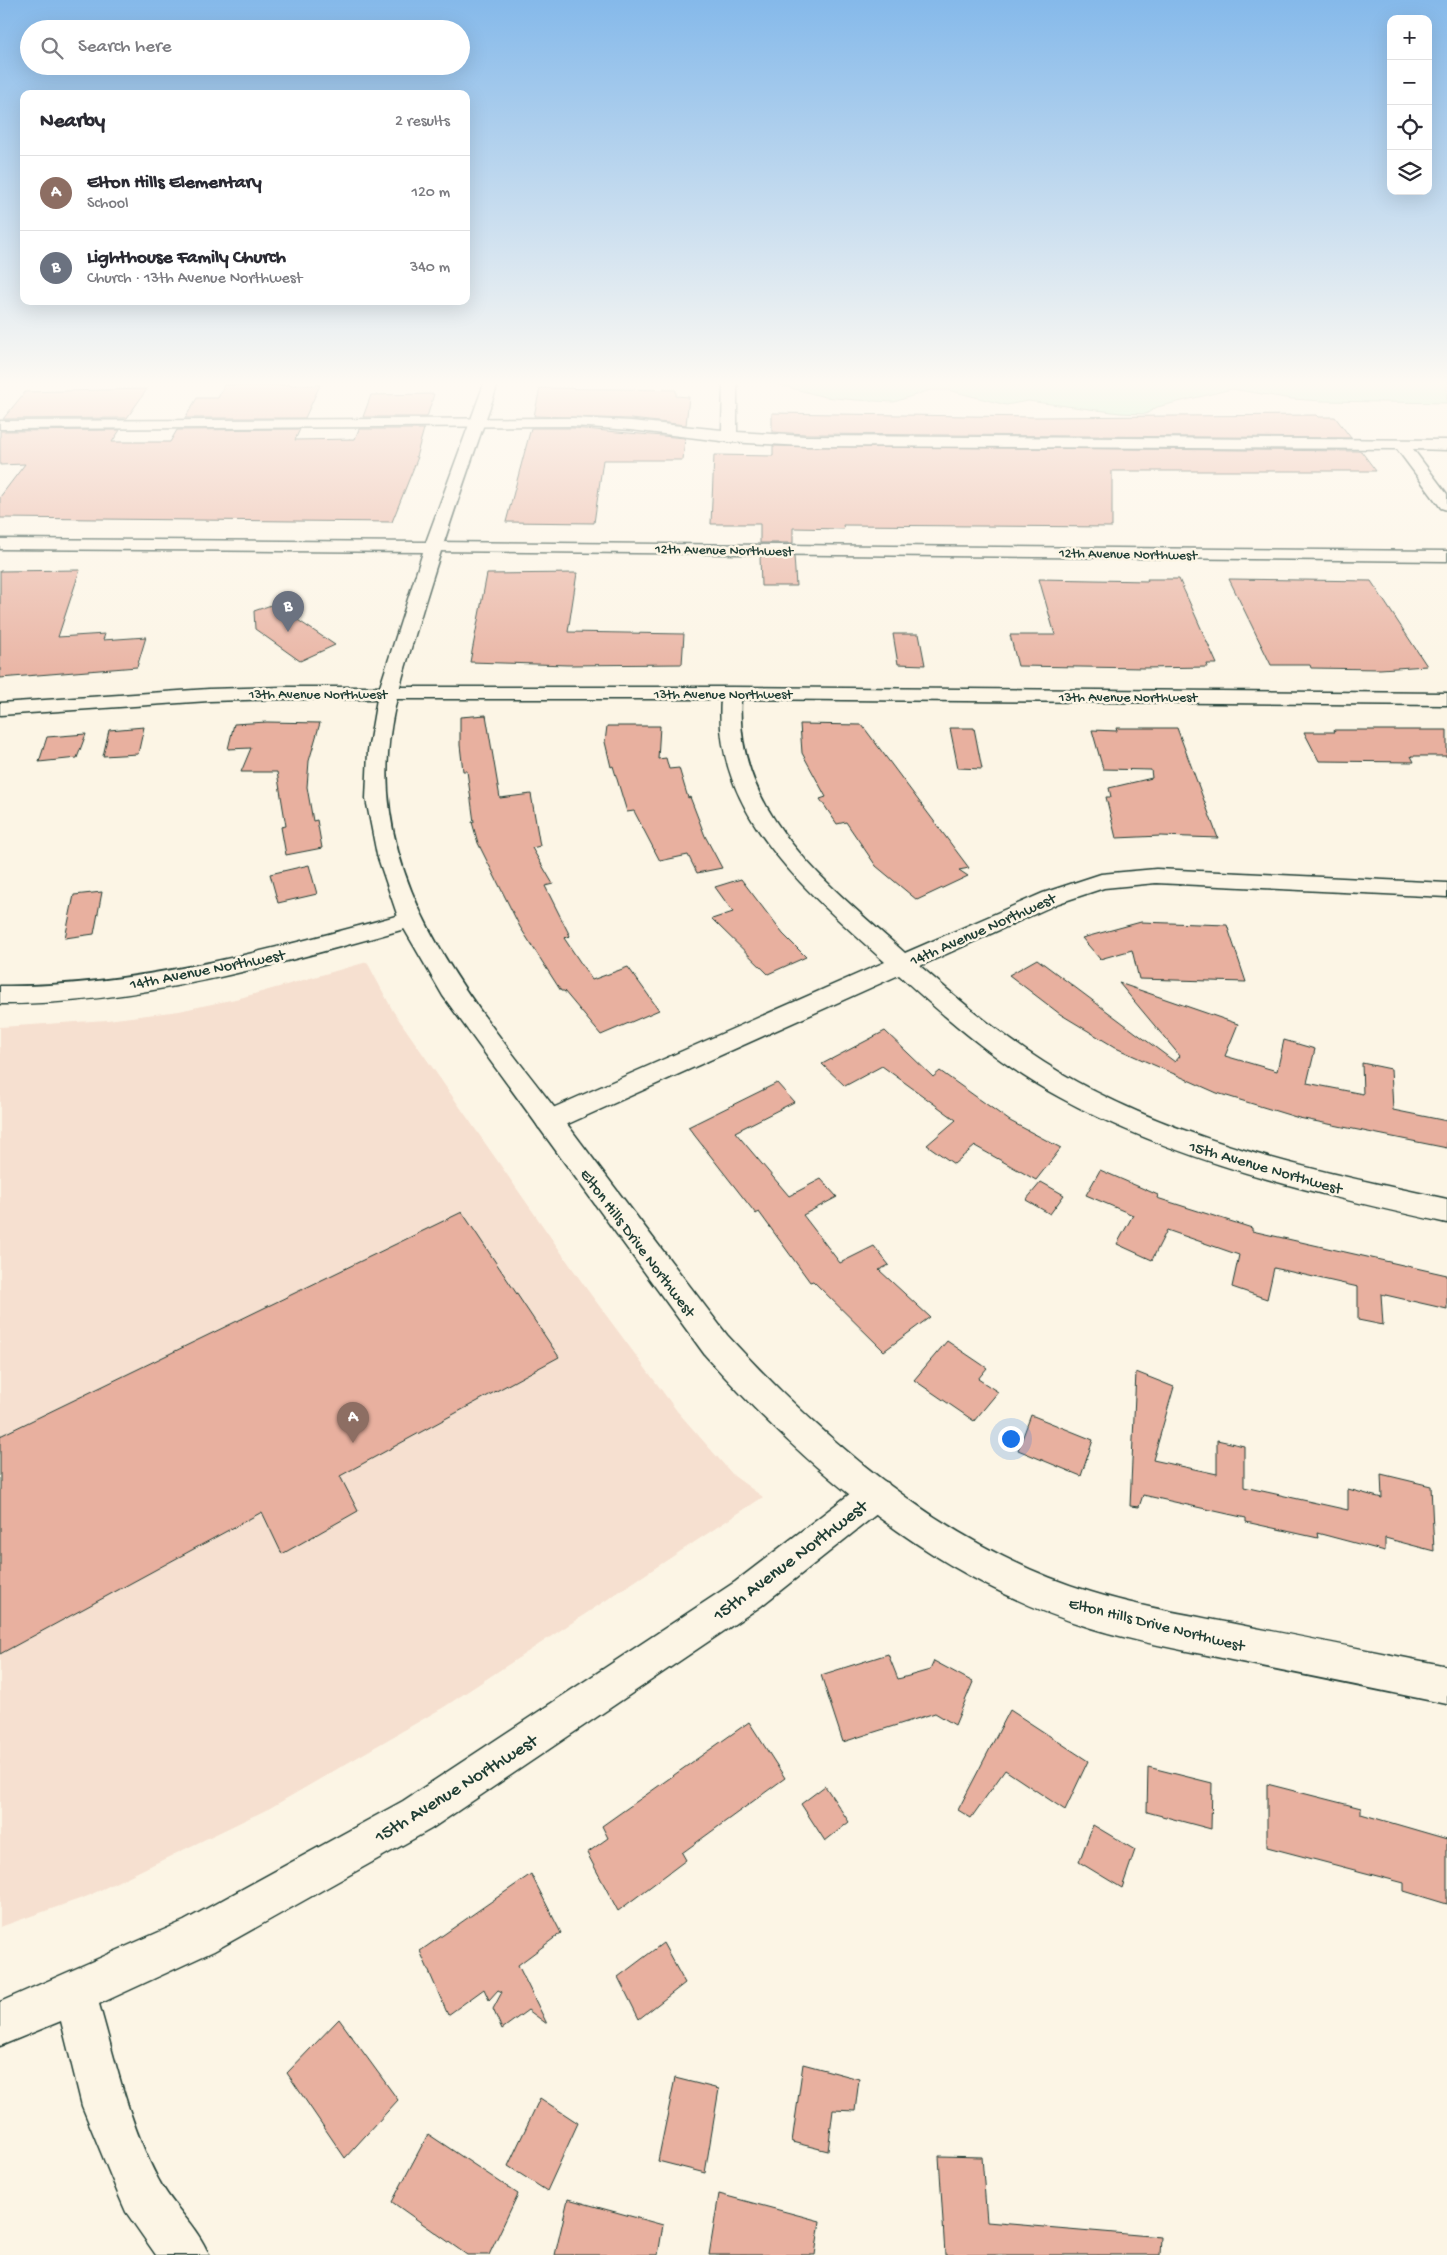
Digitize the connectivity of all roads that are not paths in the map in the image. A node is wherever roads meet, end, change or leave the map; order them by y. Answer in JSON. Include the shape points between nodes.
{"nodes":[{"id":1,"x":455,"y":486,"type":"edge"},
{"id":2,"x":1433,"y":486,"type":"edge"},
{"id":3,"x":1447,"y":505,"type":"edge"},
{"id":4,"x":0,"y":544,"type":"edge"},
{"id":5,"x":433,"y":547,"type":"junction"},
{"id":6,"x":1447,"y":556,"type":"edge"},
{"id":7,"x":388,"y":693,"type":"junction"},
{"id":8,"x":731,"y":693,"type":"junction"},
{"id":9,"x":1447,"y":699,"type":"edge"},
{"id":10,"x":0,"y":709,"type":"edge"},
{"id":11,"x":1447,"y":890,"type":"edge"},
{"id":12,"x":410,"y":920,"type":"junction"},
{"id":13,"x":902,"y":964,"type":"junction"},
{"id":14,"x":0,"y":995,"type":"edge"},
{"id":15,"x":549,"y":1121,"type":"junction"},
{"id":16,"x":1447,"y":1211,"type":"edge"},
{"id":17,"x":876,"y":1494,"type":"junction"},
{"id":18,"x":1447,"y":1685,"type":"edge"},
{"id":19,"x":75,"y":1993,"type":"junction"},
{"id":20,"x":0,"y":2024,"type":"edge"},
{"id":21,"x":185,"y":2255,"type":"edge"}],
"edges":[{"from":1,"to":5,"type":"street","name":"Elton Hills Drive Northwest"},
{"from":2,"to":3,"type":"street"},
{"from":4,"to":5,"type":"street","name":"12th Avenue Northwest"},
{"from":5,"to":6,"type":"street","name":"12th Avenue Northwest"},
{"from":5,"to":7,"type":"street","name":"Elton Hills Drive Northwest"},
{"from":7,"to":8,"type":"street","name":"13th Avenue Northwest"},
{"from":7,"to":10,"type":"street","name":"13th Avenue Northwest","via":[[209,695]]},
{"from":7,"to":12,"type":"street","name":"Elton Hills Drive Northwest","via":[[378,751],[377,799],[388,855]]},
{"from":8,"to":9,"type":"street","name":"13th Avenue Northwest"},
{"from":8,"to":13,"type":"street","name":"15th Avenue Northwest","via":[[732,746],[758,812],[804,874]]},
{"from":11,"to":13,"type":"street","name":"14th Avenue Northwest","via":[[1156,876],[1101,881],[1051,898]]},
{"from":12,"to":14,"type":"street","name":"14th Avenue Northwest","via":[[298,950],[172,978],[66,992]]},
{"from":12,"to":15,"type":"street","name":"Elton Hills Drive Northwest","via":[[452,990]]},
{"from":13,"to":15,"type":"street","name":"14th Avenue Northwest"},
{"from":13,"to":16,"type":"street","name":"15th Avenue Northwest","via":[[965,1019],[1008,1050],[1066,1088],[1117,1115],[1231,1159]]},
{"from":15,"to":17,"type":"street","name":"Elton Hills Drive Northwest","via":[[716,1345],[764,1398],[813,1444]]},
{"from":17,"to":18,"type":"street","name":"Elton Hills Drive Northwest","via":[[944,1543],[1024,1584],[1090,1610],[1244,1645]]},
{"from":17,"to":19,"type":"street","name":"15th Avenue Northwest","via":[[748,1594],[417,1815],[199,1936]]},
{"from":19,"to":20,"type":"street","name":"15th Avenue Northwest"},
{"from":19,"to":21,"type":"street","via":[[105,2106],[142,2196]]}]}
